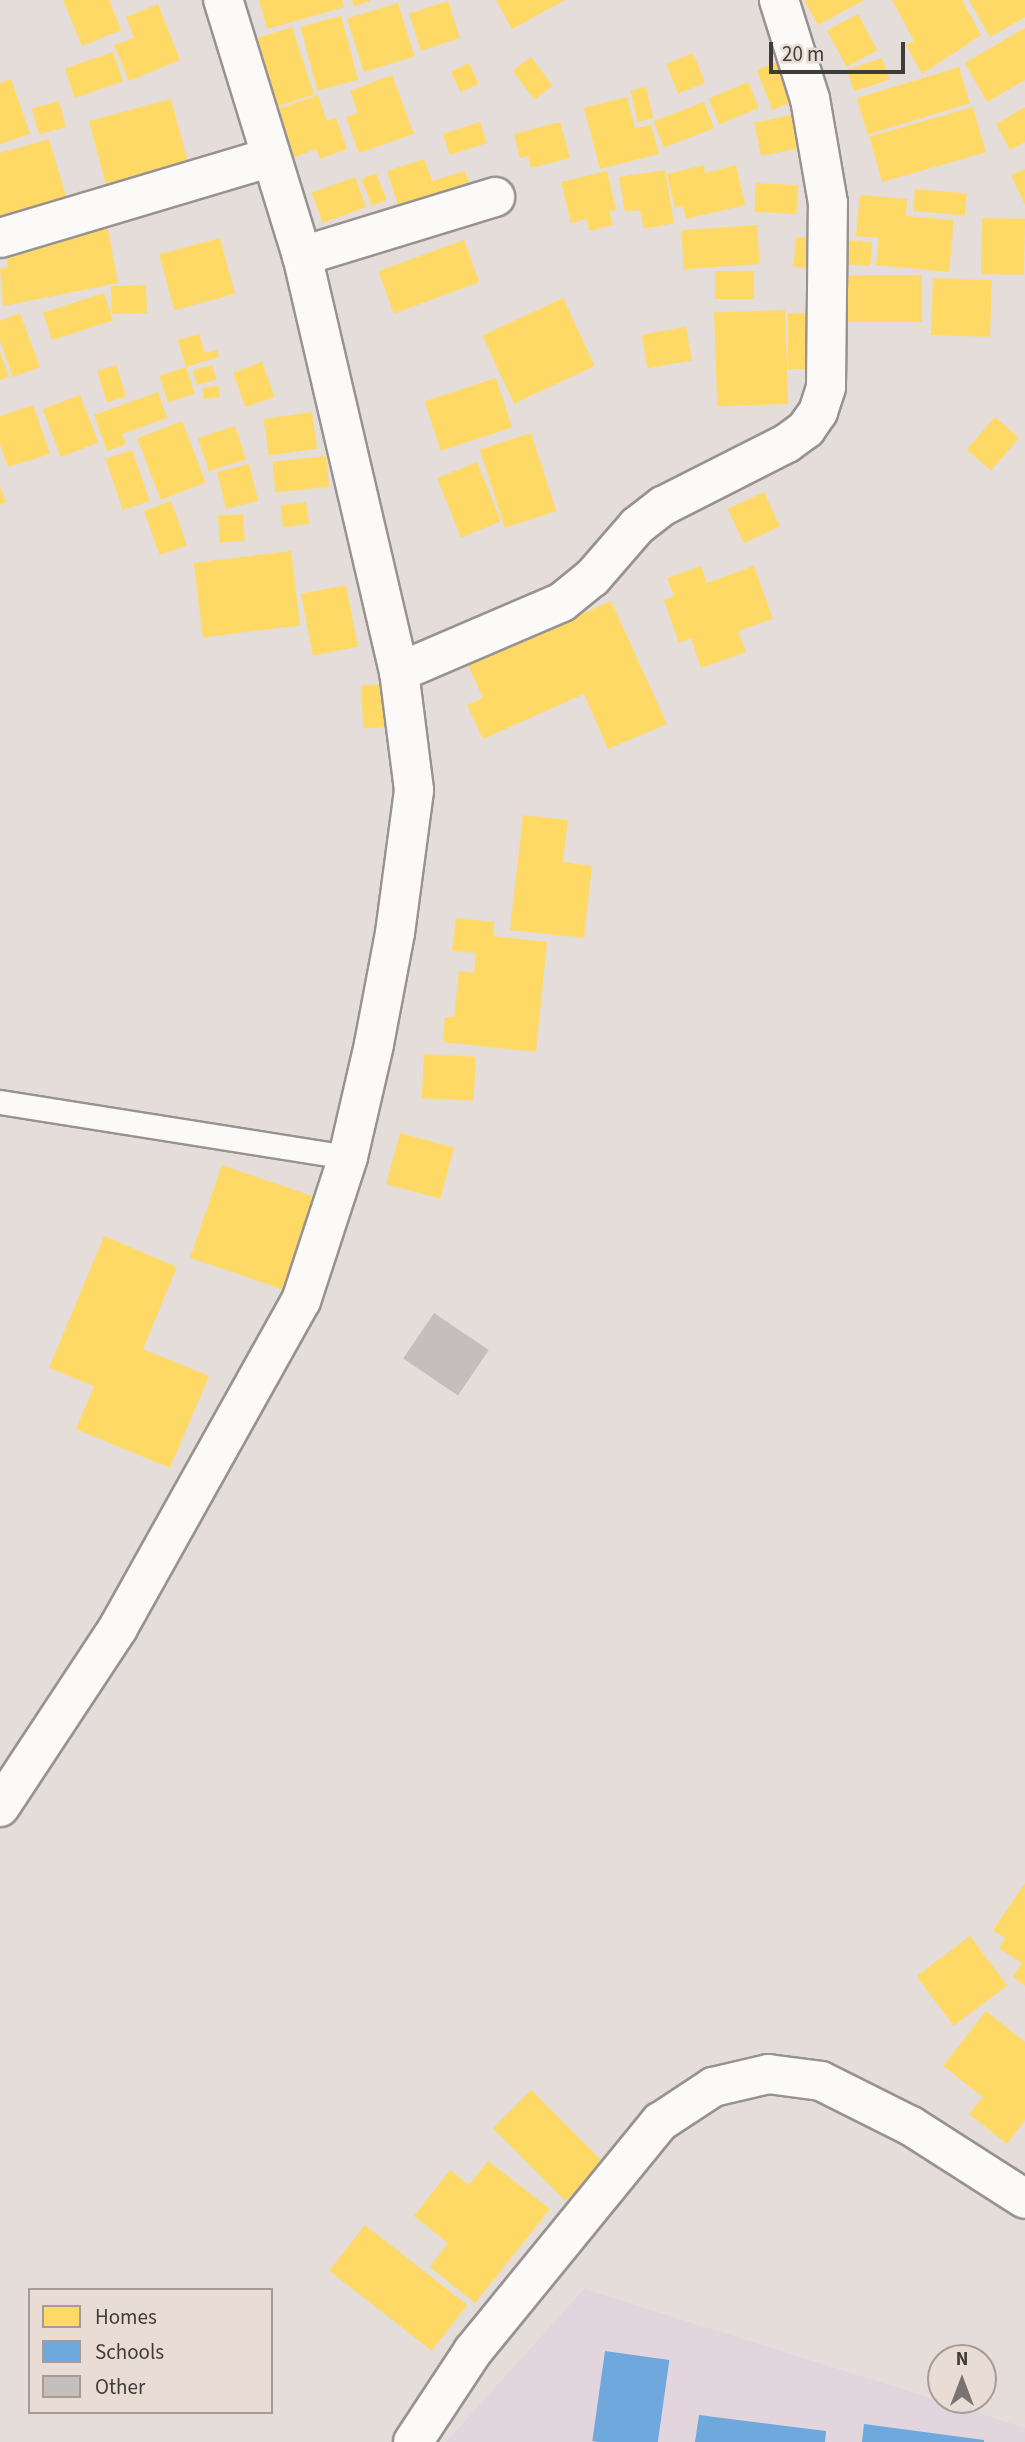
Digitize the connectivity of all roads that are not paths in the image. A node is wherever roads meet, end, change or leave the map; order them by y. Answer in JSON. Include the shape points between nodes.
{"nodes":[{"id":1,"x":223,"y":0,"type":"edge"},
{"id":2,"x":779,"y":0,"type":"edge"},
{"id":3,"x":268,"y":158,"type":"junction"},
{"id":4,"x":495,"y":197,"type":"dead end"},
{"id":5,"x":0,"y":238,"type":"edge"},
{"id":6,"x":302,"y":256,"type":"junction"},
{"id":7,"x":399,"y":672,"type":"junction"},
{"id":8,"x":0,"y":1102,"type":"edge"},
{"id":9,"x":348,"y":1157,"type":"junction"},
{"id":10,"x":0,"y":1807,"type":"edge"},
{"id":11,"x":1025,"y":2199,"type":"edge"},
{"id":12,"x":413,"y":2442,"type":"edge"}],
"edges":[{"from":1,"to":3,"type":"street"},
{"from":2,"to":7,"type":"street","via":[[813,111],[828,203],[826,387],[818,412],[806,429],[787,443],[663,506],[562,602]]},
{"from":3,"to":5,"type":"street"},
{"from":3,"to":6,"type":"street"},
{"from":4,"to":6,"type":"street"},
{"from":6,"to":7,"type":"street"},
{"from":7,"to":9,"type":"street","via":[[414,790],[395,933]]},
{"from":8,"to":9,"type":"lane"},
{"from":9,"to":10,"type":"street","via":[[301,1301],[118,1628]]},
{"from":11,"to":12,"type":"street","via":[[911,2126],[821,2081],[768,2074],[713,2087],[660,2122],[473,2351]]}]}
